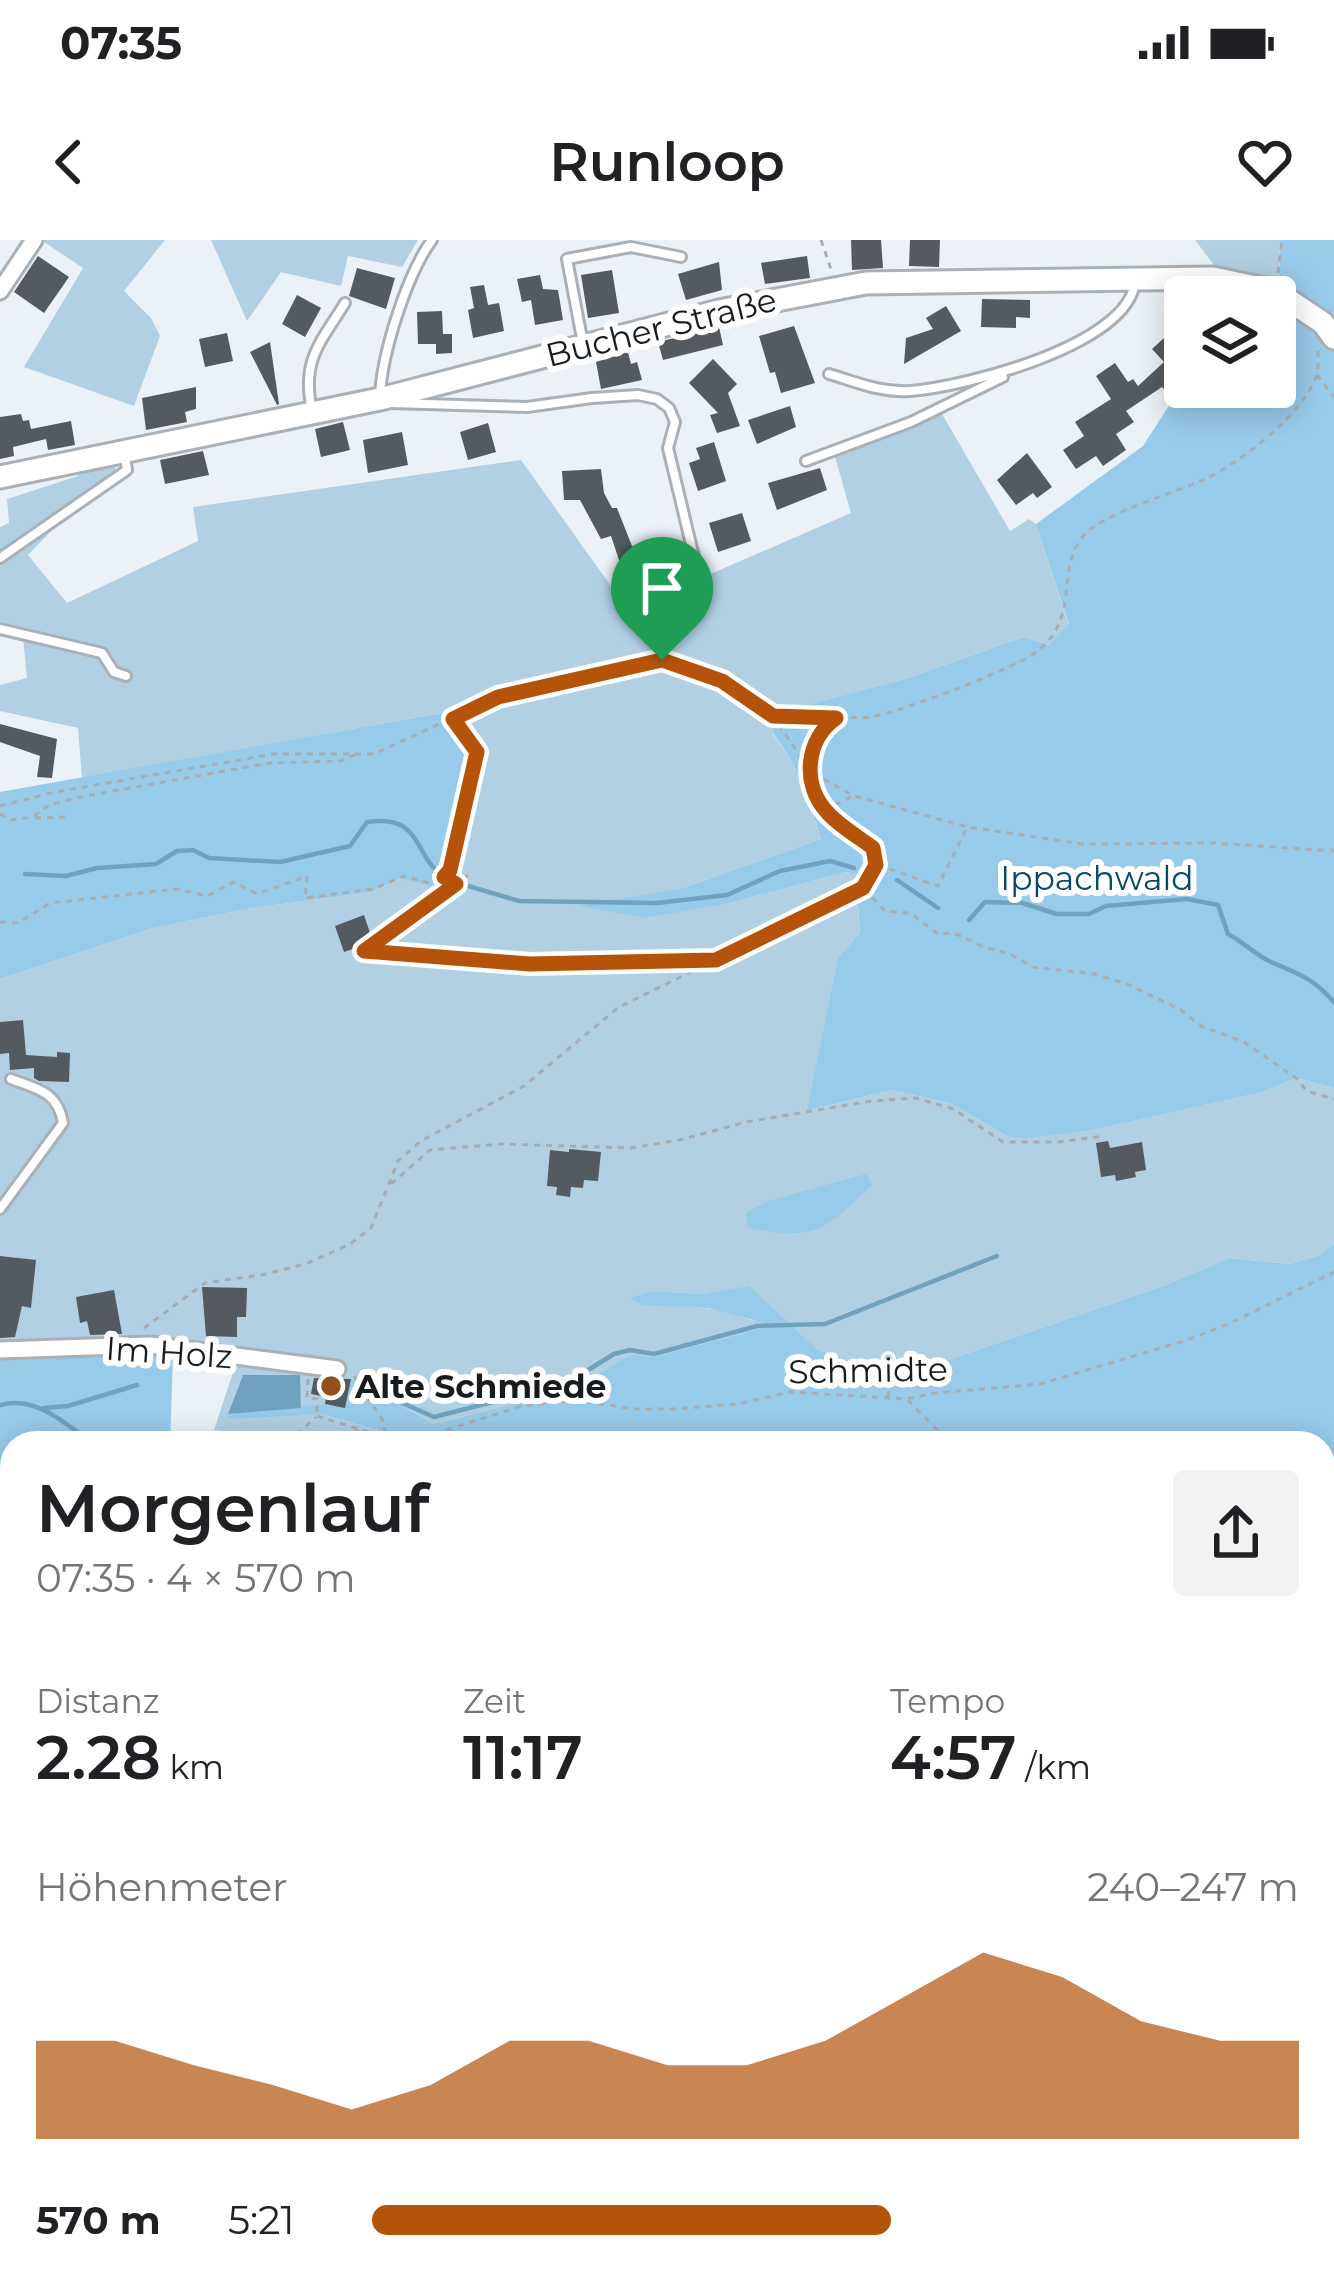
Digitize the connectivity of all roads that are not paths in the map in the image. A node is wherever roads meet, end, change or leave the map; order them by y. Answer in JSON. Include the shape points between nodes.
{"nodes":[{"id":1,"x":34,"y":240,"type":"edge"},
{"id":2,"x":432,"y":240,"type":"edge"},
{"id":3,"x":681,"y":257,"type":"dead end"},
{"id":4,"x":1135,"y":279,"type":"junction"},
{"id":5,"x":0,"y":291,"type":"edge"},
{"id":6,"x":345,"y":303,"type":"dead end"},
{"id":7,"x":1325,"y":333,"type":"edge"},
{"id":8,"x":583,"y":346,"type":"junction"},
{"id":9,"x":1010,"y":373,"type":"junction"},
{"id":10,"x":829,"y":374,"type":"dead end"},
{"id":11,"x":380,"y":398,"type":"junction"},
{"id":12,"x":312,"y":412,"type":"junction"},
{"id":13,"x":124,"y":450,"type":"junction"},
{"id":14,"x":806,"y":461,"type":"dead end"},
{"id":15,"x":0,"y":477,"type":"edge"},
{"id":16,"x":0,"y":558,"type":"edge"},
{"id":17,"x":691,"y":581,"type":"road end"},
{"id":18,"x":0,"y":629,"type":"edge"},
{"id":19,"x":126,"y":676,"type":"dead end"},
{"id":20,"x":11,"y":1079,"type":"dead end"},
{"id":21,"x":0,"y":1209,"type":"edge"},
{"id":22,"x":0,"y":1350,"type":"edge"},
{"id":23,"x":338,"y":1369,"type":"road end"}],
"edges":[{"from":1,"to":5,"type":"street"},
{"from":2,"to":11,"type":"lane","via":[[404,295]]},
{"from":3,"to":8,"type":"lane","via":[[631,248],[567,259]]},
{"from":4,"to":7,"type":"street","name":"Bucher Straße","via":[[1213,278],[1275,292]]},
{"from":4,"to":8,"type":"street","name":"Bucher Straße","via":[[866,284],[719,310]]},
{"from":4,"to":9,"type":"lane","via":[[1127,304],[1098,328]]},
{"from":6,"to":12,"type":"lane","via":[[308,366]]},
{"from":8,"to":11,"type":"street","name":"Bucher Straße"},
{"from":9,"to":10,"type":"lane","via":[[909,391]]},
{"from":9,"to":14,"type":"lane"},
{"from":11,"to":12,"type":"street","name":"Bucher Straße"},
{"from":11,"to":17,"type":"lane","via":[[455,407],[658,399],[675,422],[668,448],[695,560]]},
{"from":12,"to":13,"type":"street","name":"Bucher Straße"},
{"from":13,"to":15,"type":"street","name":"Bucher Straße"},
{"from":13,"to":16,"type":"lane","via":[[127,470]]},
{"from":18,"to":19,"type":"lane","via":[[102,653]]},
{"from":20,"to":21,"type":"lane","via":[[50,1093],[63,1123]]},
{"from":22,"to":23,"type":"street","name":"Im Holz","via":[[150,1345]]}]}
